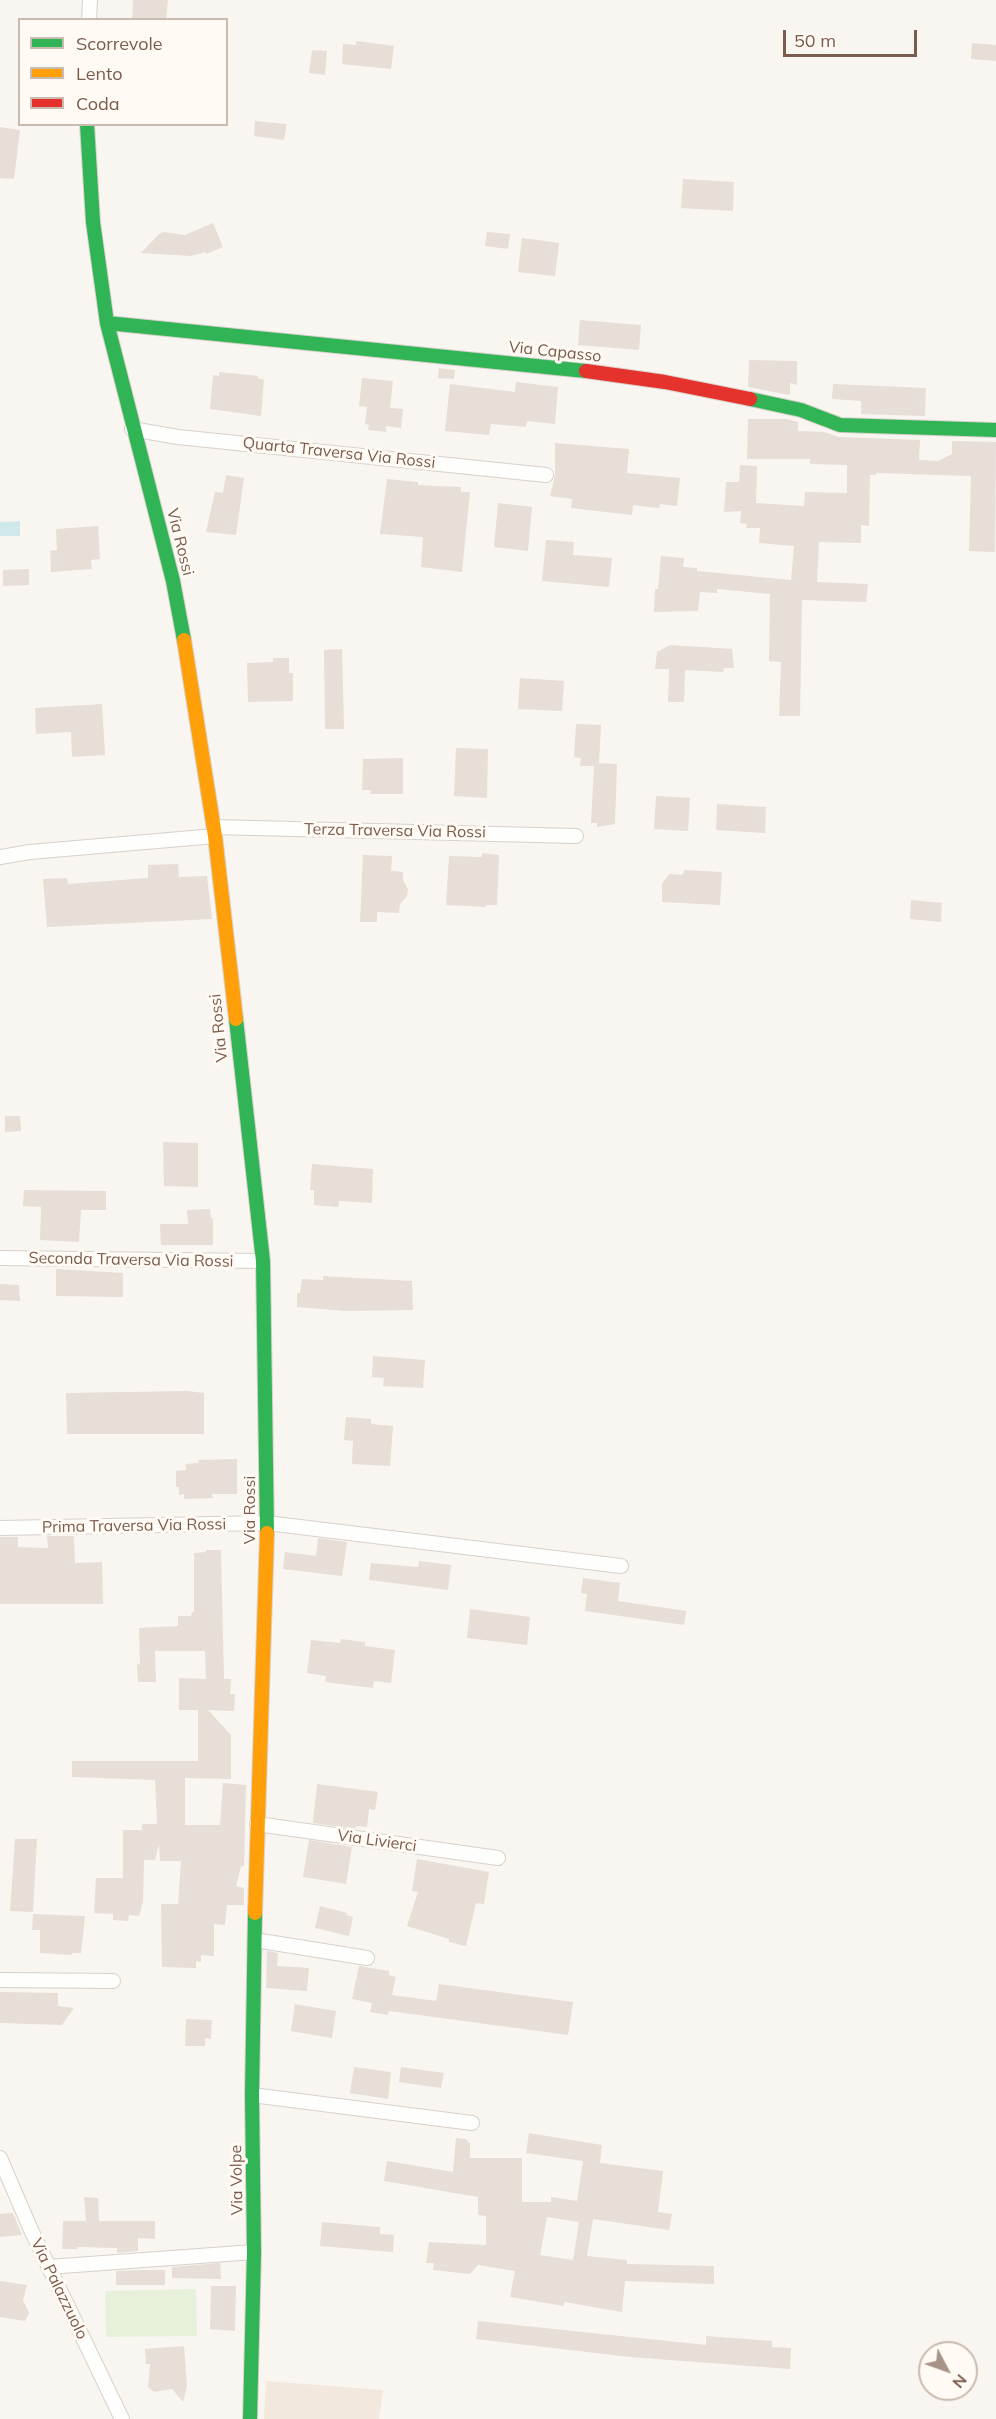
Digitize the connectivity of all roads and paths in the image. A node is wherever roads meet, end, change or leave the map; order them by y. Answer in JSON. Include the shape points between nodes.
{"nodes":[{"id":1,"x":90,"y":0,"type":"edge"},
{"id":2,"x":89,"y":18,"type":"edge"},
{"id":3,"x":87,"y":126,"type":"edge"},
{"id":4,"x":107,"y":323,"type":"junction"},
{"id":5,"x":132,"y":429,"type":"junction"},
{"id":6,"x":996,"y":430,"type":"edge"},
{"id":7,"x":546,"y":475,"type":"dead end"},
{"id":8,"x":215,"y":832,"type":"junction"},
{"id":9,"x":576,"y":836,"type":"dead end"},
{"id":10,"x":0,"y":857,"type":"edge"},
{"id":11,"x":0,"y":1258,"type":"edge"},
{"id":12,"x":263,"y":1261,"type":"junction"},
{"id":13,"x":267,"y":1523,"type":"junction"},
{"id":14,"x":0,"y":1528,"type":"edge"},
{"id":15,"x":621,"y":1566,"type":"dead end"},
{"id":16,"x":256,"y":1824,"type":"junction"},
{"id":17,"x":498,"y":1858,"type":"dead end"},
{"id":18,"x":255,"y":1940,"type":"junction"},
{"id":19,"x":367,"y":1958,"type":"dead end"},
{"id":20,"x":0,"y":1980,"type":"edge"},
{"id":21,"x":113,"y":1981,"type":"dead end"},
{"id":22,"x":252,"y":2095,"type":"junction"},
{"id":23,"x":472,"y":2123,"type":"dead end"},
{"id":24,"x":0,"y":2158,"type":"edge"},
{"id":25,"x":254,"y":2252,"type":"junction"},
{"id":26,"x":48,"y":2267,"type":"junction"},
{"id":27,"x":122,"y":2419,"type":"edge"},
{"id":28,"x":250,"y":2419,"type":"edge"}],
"edges":[{"from":1,"to":2,"type":"street"},
{"from":3,"to":4,"type":"street","name":"Via Rossi","via":[[93,222]]},
{"from":4,"to":5,"type":"street","name":"Via Rossi"},
{"from":4,"to":6,"type":"street","name":"Via Capasso","via":[[571,369],[665,382],[801,410],[840,425]]},
{"from":5,"to":7,"type":"street","name":"Quarta Traversa Via Rossi"},
{"from":5,"to":8,"type":"street","name":"Via Rossi","via":[[173,581]]},
{"from":8,"to":9,"type":"street","name":"Terza Traversa Via Rossi"},
{"from":8,"to":10,"type":"street","name":"Terza Traversa Via Rossi"},
{"from":8,"to":12,"type":"street","name":"Via Rossi"},
{"from":11,"to":12,"type":"street","name":"Seconda Traversa Via Rossi"},
{"from":12,"to":13,"type":"street","name":"Via Rossi"},
{"from":13,"to":14,"type":"street","name":"Prima Traversa Via Rossi"},
{"from":13,"to":15,"type":"street","name":"Prima Traversa Via Rossi"},
{"from":13,"to":16,"type":"street","name":"Via Rossi"},
{"from":16,"to":17,"type":"street","name":"Via Livierci"},
{"from":16,"to":18,"type":"street","name":"Via Rossi"},
{"from":18,"to":19,"type":"street"},
{"from":18,"to":22,"type":"street","name":"Via Volpe"},
{"from":20,"to":21,"type":"street"},
{"from":22,"to":23,"type":"street"},
{"from":22,"to":25,"type":"street","name":"Via Volpe"},
{"from":24,"to":26,"type":"street","name":"Via Palazzuolo"},
{"from":25,"to":26,"type":"street"},
{"from":25,"to":28,"type":"street","name":"Via Volpe"},
{"from":26,"to":27,"type":"street","name":"Via Palazzuolo"}]}
